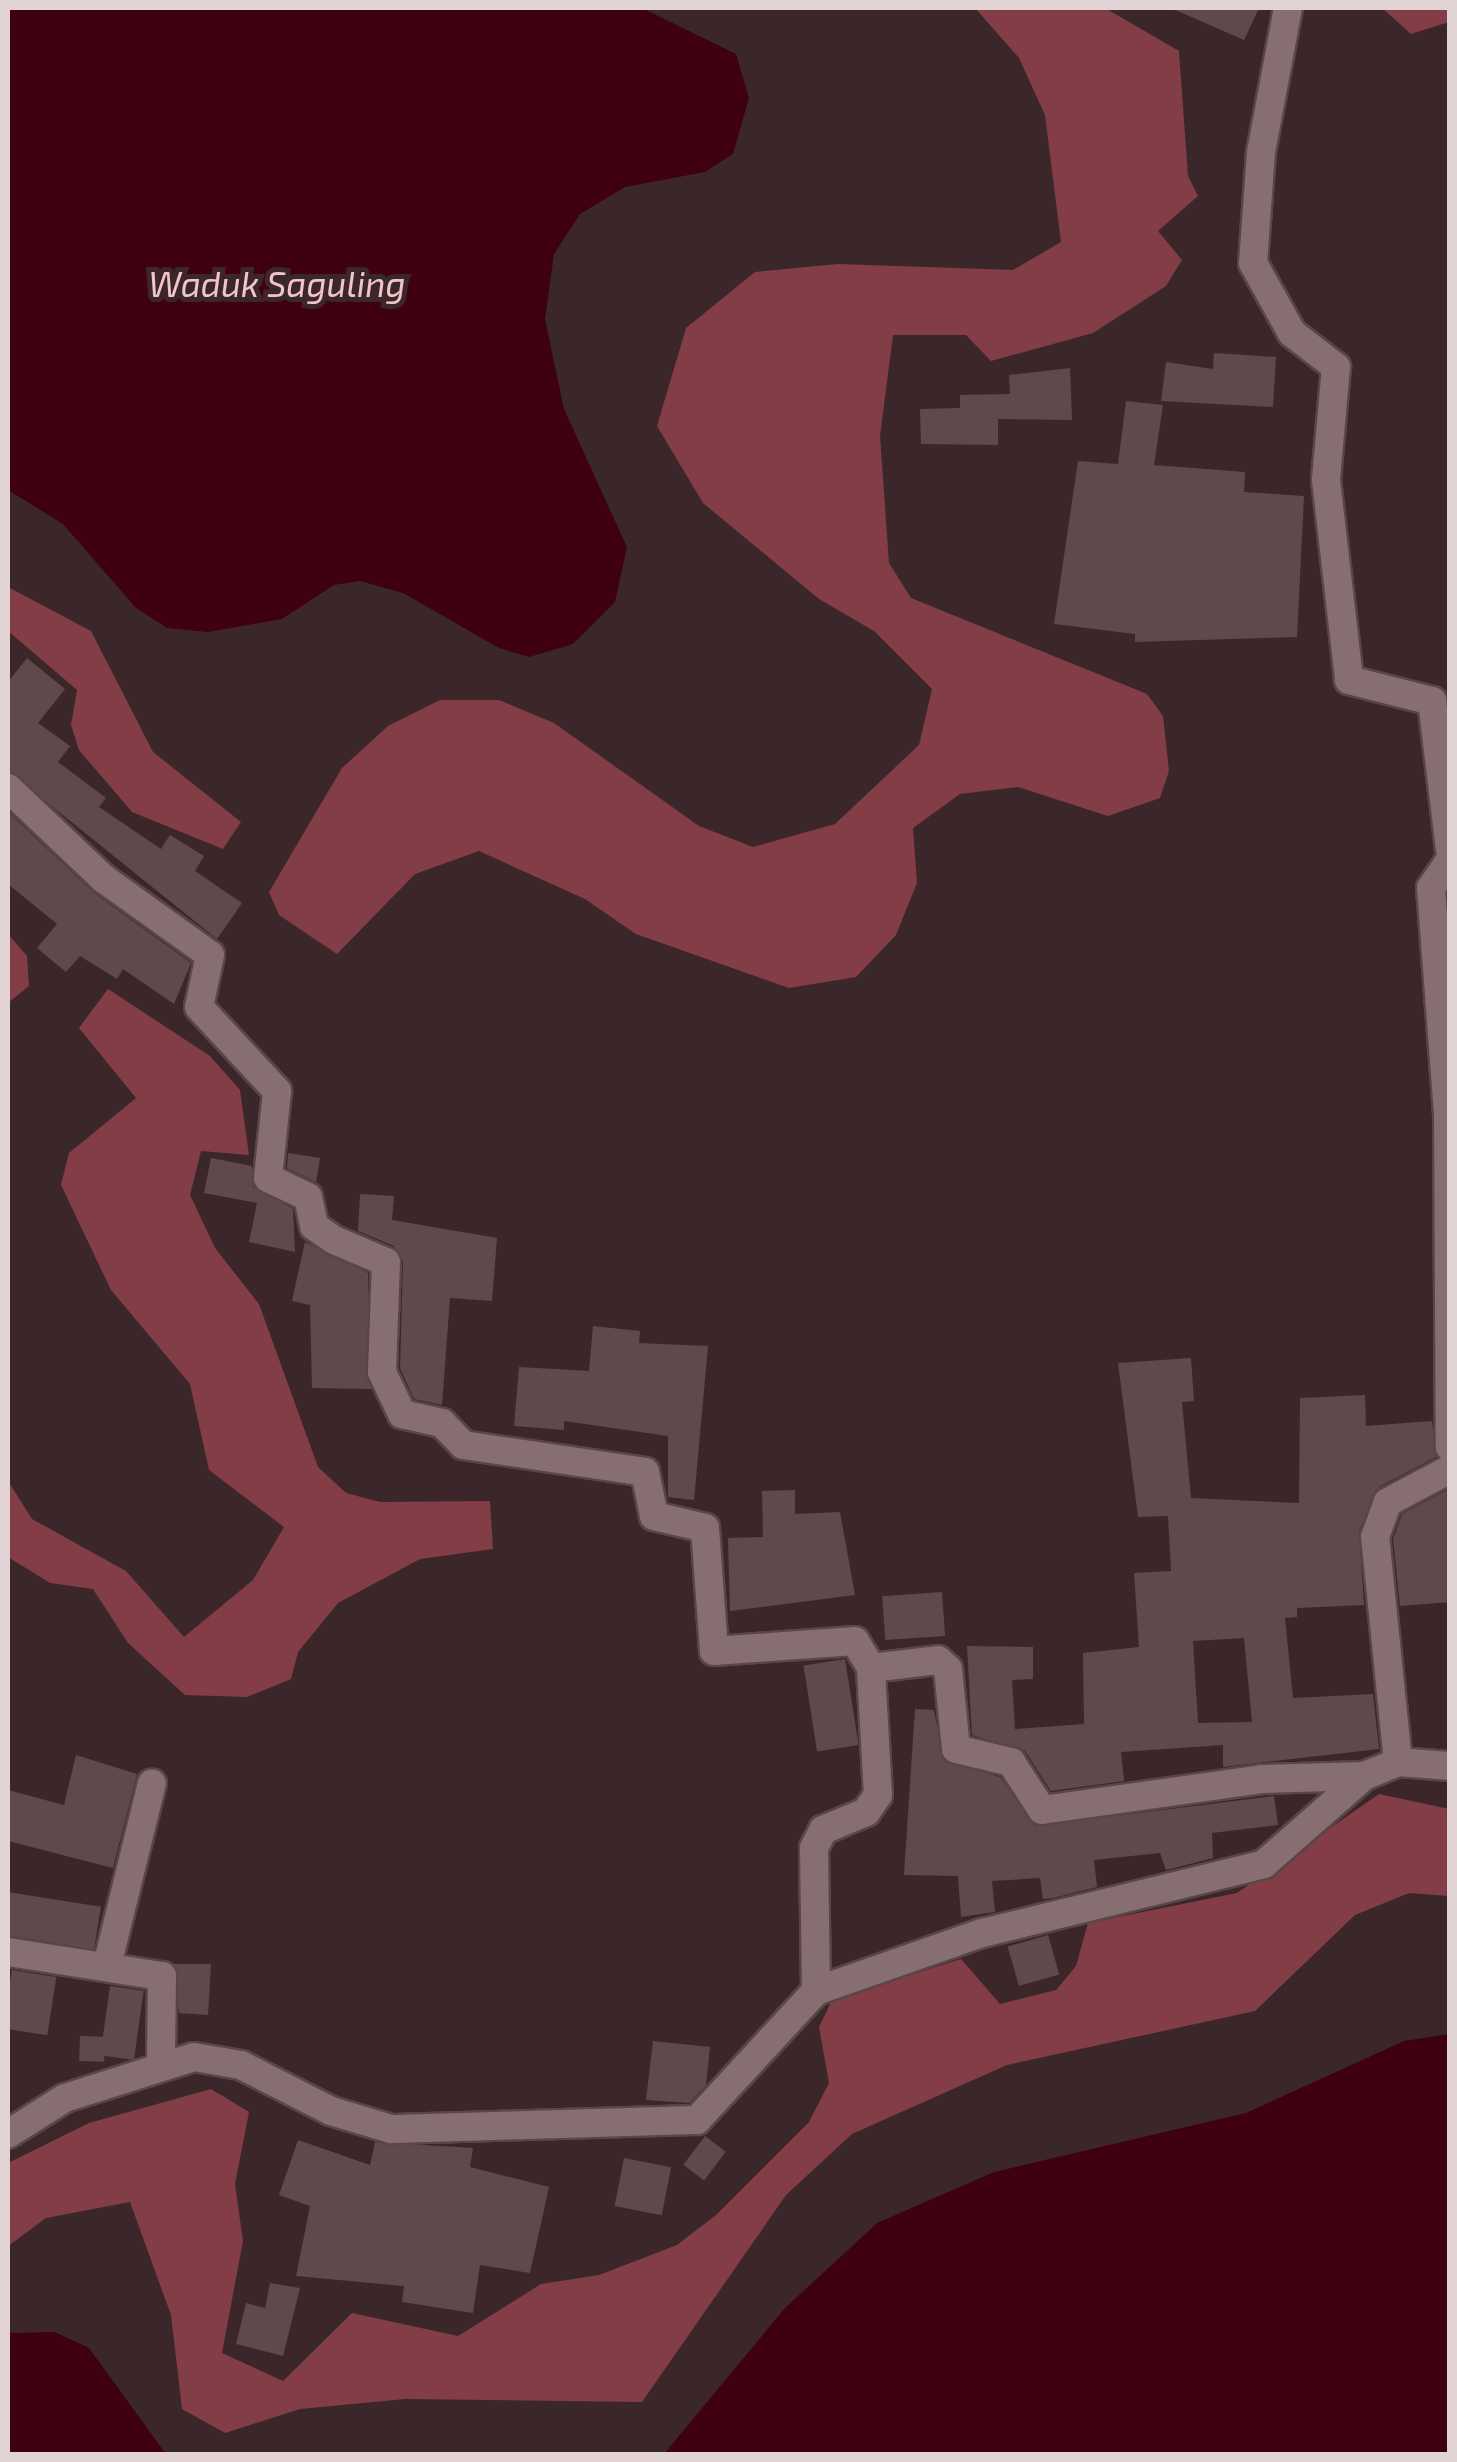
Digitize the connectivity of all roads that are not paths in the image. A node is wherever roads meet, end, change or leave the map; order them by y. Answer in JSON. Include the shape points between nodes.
{"nodes":[{"id":1,"x":1288,"y":8,"type":"edge"},
{"id":2,"x":8,"y":788,"type":"edge"},
{"id":3,"x":1450,"y":849,"type":"edge"},
{"id":4,"x":1450,"y":860,"type":"edge"},
{"id":5,"x":1450,"y":1447,"type":"edge"},
{"id":6,"x":1450,"y":1468,"type":"edge"},
{"id":7,"x":872,"y":1668,"type":"junction"},
{"id":8,"x":1398,"y":1762,"type":"junction"},
{"id":9,"x":1450,"y":1766,"type":"edge"},
{"id":10,"x":1364,"y":1776,"type":"junction"},
{"id":11,"x":152,"y":1782,"type":"dead end"},
{"id":12,"x":8,"y":1952,"type":"edge"},
{"id":13,"x":107,"y":1966,"type":"junction"},
{"id":14,"x":816,"y":1990,"type":"junction"},
{"id":15,"x":161,"y":2061,"type":"junction"},
{"id":16,"x":8,"y":2134,"type":"edge"}],
"edges":[{"from":1,"to":3,"type":"street","via":[[1261,152],[1253,263],[1292,333],[1336,367],[1326,480],[1349,680],[1432,701]]},
{"from":2,"to":7,"type":"street","via":[[104,879],[210,956],[199,1006],[277,1091],[268,1178],[308,1197],[314,1226],[386,1262],[382,1372],[402,1414],[442,1423],[463,1445],[645,1472],[654,1516],[705,1528],[714,1651],[855,1641]]},
{"from":4,"to":5,"type":"street","via":[[1432,888],[1448,1113]]},
{"from":6,"to":8,"type":"street","via":[[1388,1502],[1375,1537]]},
{"from":7,"to":10,"type":"street","via":[[938,1660],[952,1686],[956,1749],[1011,1762],[1042,1810],[1262,1780]]},
{"from":7,"to":14,"type":"street","via":[[878,1795],[866,1812],[823,1830],[814,1848]]},
{"from":8,"to":9,"type":"street"},
{"from":8,"to":10,"type":"street"},
{"from":10,"to":14,"type":"street","via":[[1264,1864],[982,1933]]},
{"from":11,"to":13,"type":"street"},
{"from":12,"to":13,"type":"street"},
{"from":13,"to":15,"type":"street","via":[[162,1976]]},
{"from":14,"to":15,"type":"street","via":[[718,2107],[683,2123],[391,2128],[220,2058]]},
{"from":15,"to":16,"type":"street","via":[[65,2098]]}]}
